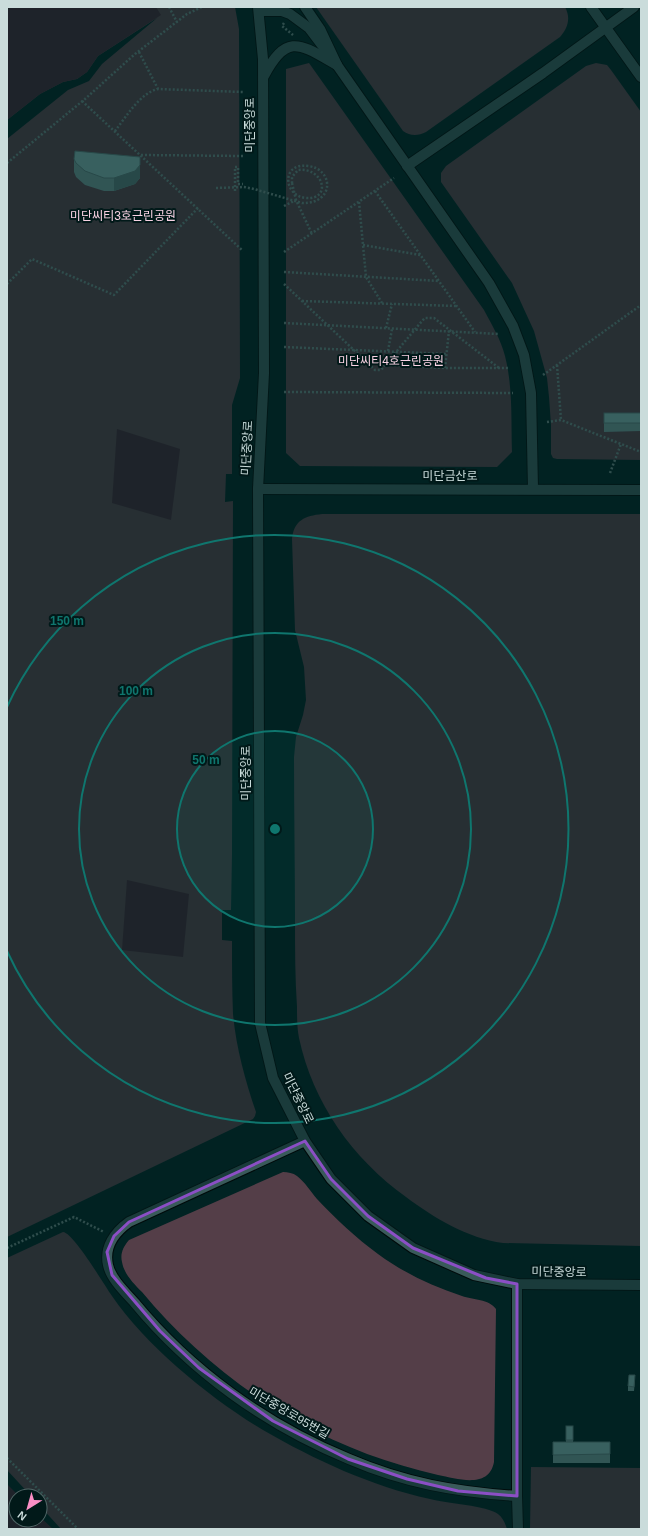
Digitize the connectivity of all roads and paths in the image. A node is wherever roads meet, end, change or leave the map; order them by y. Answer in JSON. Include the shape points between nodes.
{"nodes":[{"id":1,"x":169,"y":7,"type":"edge"},
{"id":2,"x":202,"y":7,"type":"edge"},
{"id":3,"x":305,"y":7,"type":"edge"},
{"id":4,"x":591,"y":7,"type":"edge"},
{"id":5,"x":634,"y":7,"type":"edge"},
{"id":6,"x":259,"y":9,"type":"edge"},
{"id":7,"x":286,"y":20,"type":"dead end"},
{"id":8,"x":177,"y":22,"type":"junction"},
{"id":9,"x":606,"y":28,"type":"junction"},
{"id":10,"x":295,"y":41,"type":"dead end"},
{"id":11,"x":139,"y":52,"type":"junction"},
{"id":12,"x":337,"y":64,"type":"junction"},
{"id":13,"x":641,"y":77,"type":"edge"},
{"id":14,"x":263,"y":78,"type":"junction"},
{"id":15,"x":158,"y":89,"type":"junction"},
{"id":16,"x":243,"y":92,"type":"dead end"},
{"id":17,"x":82,"y":101,"type":"junction"},
{"id":18,"x":115,"y":131,"type":"junction"},
{"id":19,"x":141,"y":156,"type":"junction"},
{"id":20,"x":243,"y":156,"type":"dead end"},
{"id":21,"x":7,"y":163,"type":"edge"},
{"id":22,"x":407,"y":166,"type":"junction"},
{"id":23,"x":394,"y":178,"type":"dead end"},
{"id":24,"x":243,"y":184,"type":"dead end"},
{"id":25,"x":216,"y":188,"type":"dead end"},
{"id":26,"x":235,"y":189,"type":"junction"},
{"id":27,"x":375,"y":191,"type":"junction"},
{"id":28,"x":296,"y":200,"type":"junction"},
{"id":29,"x":359,"y":202,"type":"junction"},
{"id":30,"x":284,"y":206,"type":"dead end"},
{"id":31,"x":198,"y":208,"type":"junction"},
{"id":32,"x":312,"y":234,"type":"junction"},
{"id":33,"x":363,"y":246,"type":"junction"},
{"id":34,"x":243,"y":251,"type":"dead end"},
{"id":35,"x":284,"y":252,"type":"dead end"},
{"id":36,"x":420,"y":255,"type":"junction"},
{"id":37,"x":284,"y":272,"type":"dead end"},
{"id":38,"x":366,"y":277,"type":"junction"},
{"id":39,"x":439,"y":281,"type":"junction"},
{"id":40,"x":7,"y":284,"type":"edge"},
{"id":41,"x":284,"y":284,"type":"dead end"},
{"id":42,"x":302,"y":301,"type":"junction"},
{"id":43,"x":382,"y":304,"type":"junction"},
{"id":44,"x":392,"y":304,"type":"junction"},
{"id":45,"x":641,"y":305,"type":"edge"},
{"id":46,"x":457,"y":306,"type":"junction"},
{"id":47,"x":284,"y":323,"type":"dead end"},
{"id":48,"x":328,"y":325,"type":"junction"},
{"id":49,"x":386,"y":328,"type":"junction"},
{"id":50,"x":392,"y":328,"type":"junction"},
{"id":51,"x":415,"y":329,"type":"junction"},
{"id":52,"x":449,"y":331,"type":"junction"},
{"id":53,"x":453,"y":331,"type":"junction"},
{"id":54,"x":476,"y":332,"type":"junction"},
{"id":55,"x":499,"y":334,"type":"dead end"},
{"id":56,"x":284,"y":348,"type":"dead end"},
{"id":57,"x":354,"y":350,"type":"junction"},
{"id":58,"x":388,"y":352,"type":"junction"},
{"id":59,"x":397,"y":352,"type":"junction"},
{"id":60,"x":447,"y":354,"type":"junction"},
{"id":61,"x":386,"y":365,"type":"junction"},
{"id":62,"x":557,"y":365,"type":"junction"},
{"id":63,"x":445,"y":368,"type":"junction"},
{"id":64,"x":499,"y":368,"type":"junction"},
{"id":65,"x":509,"y":368,"type":"dead end"},
{"id":66,"x":543,"y":375,"type":"dead end"},
{"id":67,"x":284,"y":392,"type":"dead end"},
{"id":68,"x":513,"y":393,"type":"dead end"},
{"id":69,"x":561,"y":420,"type":"junction"},
{"id":70,"x":548,"y":422,"type":"dead end"},
{"id":71,"x":621,"y":444,"type":"junction"},
{"id":72,"x":641,"y":452,"type":"edge"},
{"id":73,"x":610,"y":473,"type":"dead end"},
{"id":74,"x":258,"y":489,"type":"junction"},
{"id":75,"x":533,"y":490,"type":"junction"},
{"id":76,"x":641,"y":490,"type":"edge"},
{"id":77,"x":305,"y":1141,"type":"junction"},
{"id":78,"x":114,"y":1236,"type":"junction"},
{"id":79,"x":7,"y":1248,"type":"edge"},
{"id":80,"x":516,"y":1284,"type":"junction"},
{"id":81,"x":641,"y":1285,"type":"edge"},
{"id":82,"x":7,"y":1458,"type":"edge"},
{"id":83,"x":517,"y":1496,"type":"junction"},
{"id":84,"x":78,"y":1529,"type":"edge"},
{"id":85,"x":518,"y":1529,"type":"edge"}],
"edges":[{"from":1,"to":8,"type":"path"},
{"from":2,"to":8,"type":"path"},
{"from":3,"to":12,"type":"street","via":[[320,29]]},
{"from":4,"to":9,"type":"street"},
{"from":5,"to":9,"type":"street"},
{"from":6,"to":12,"type":"street","via":[[282,11],[300,21],[309,28]]},
{"from":6,"to":14,"type":"street","name":"미단중앙로"},
{"from":7,"to":10,"type":"path","via":[[282,26],[293,35]]},
{"from":8,"to":11,"type":"path"},
{"from":9,"to":13,"type":"street"},
{"from":9,"to":22,"type":"street"},
{"from":11,"to":15,"type":"path"},
{"from":11,"to":17,"type":"path"},
{"from":12,"to":14,"type":"street","via":[[307,48],[291,47],[280,52],[271,62]]},
{"from":12,"to":22,"type":"street"},
{"from":14,"to":74,"type":"street","name":"미단중앙로","via":[[264,373]]},
{"from":15,"to":16,"type":"path"},
{"from":15,"to":18,"type":"path","via":[[144,96]]},
{"from":17,"to":18,"type":"path"},
{"from":17,"to":21,"type":"path"},
{"from":18,"to":19,"type":"path"},
{"from":19,"to":20,"type":"path"},
{"from":19,"to":31,"type":"path"},
{"from":22,"to":75,"type":"street","via":[[489,283],[524,355],[531,393]]},
{"from":23,"to":27,"type":"path"},
{"from":24,"to":26,"type":"path","via":[[238,184],[238,166],[235,167]]},
{"from":25,"to":26,"type":"path","bridge":true},
{"from":26,"to":28,"type":"path","bridge":true,"via":[[254,189],[302,203],[316,201],[321,199],[327,190],[326,180],[314,167],[295,167],[291,170],[288,184],[294,193],[302,197],[314,197],[323,186],[321,180],[310,171],[298,170],[292,177],[292,183]]},
{"from":27,"to":29,"type":"path"},
{"from":27,"to":36,"type":"path"},
{"from":28,"to":30,"type":"path"},
{"from":28,"to":32,"type":"path"},
{"from":29,"to":32,"type":"path"},
{"from":29,"to":33,"type":"path"},
{"from":31,"to":34,"type":"path"},
{"from":31,"to":40,"type":"path","via":[[114,295],[32,259]]},
{"from":32,"to":35,"type":"path"},
{"from":33,"to":36,"type":"path"},
{"from":33,"to":38,"type":"path"},
{"from":36,"to":39,"type":"path"},
{"from":37,"to":38,"type":"path"},
{"from":38,"to":39,"type":"path"},
{"from":38,"to":43,"type":"path"},
{"from":39,"to":46,"type":"path"},
{"from":41,"to":42,"type":"path"},
{"from":42,"to":43,"type":"path"},
{"from":42,"to":48,"type":"path"},
{"from":43,"to":44,"type":"path"},
{"from":44,"to":46,"type":"path"},
{"from":44,"to":49,"type":"path"},
{"from":45,"to":62,"type":"path"},
{"from":46,"to":54,"type":"path"},
{"from":47,"to":48,"type":"path"},
{"from":48,"to":49,"type":"path"},
{"from":48,"to":57,"type":"path"},
{"from":49,"to":50,"type":"path"},
{"from":50,"to":51,"type":"path"},
{"from":50,"to":58,"type":"path"},
{"from":51,"to":52,"type":"path"},
{"from":51,"to":53,"type":"path","via":[[425,318],[434,318]]},
{"from":51,"to":59,"type":"path"},
{"from":52,"to":53,"type":"path"},
{"from":52,"to":60,"type":"path"},
{"from":53,"to":54,"type":"path"},
{"from":53,"to":64,"type":"path"},
{"from":54,"to":55,"type":"path"},
{"from":56,"to":57,"type":"path"},
{"from":57,"to":58,"type":"path"},
{"from":57,"to":61,"type":"path","via":[[375,370],[382,370]]},
{"from":58,"to":59,"type":"path"},
{"from":59,"to":60,"type":"path"},
{"from":59,"to":61,"type":"path"},
{"from":60,"to":63,"type":"path"},
{"from":61,"to":63,"type":"path"},
{"from":62,"to":66,"type":"path"},
{"from":62,"to":69,"type":"path"},
{"from":63,"to":64,"type":"path"},
{"from":64,"to":65,"type":"path"},
{"from":67,"to":68,"type":"path"},
{"from":69,"to":70,"type":"path"},
{"from":69,"to":71,"type":"path"},
{"from":71,"to":72,"type":"path"},
{"from":71,"to":73,"type":"path"},
{"from":74,"to":75,"type":"street","name":"미단금산로"},
{"from":74,"to":77,"type":"street","name":"미단중앙로","via":[[260,1023],[273,1078]]},
{"from":75,"to":76,"type":"street","name":"미단금산로"},
{"from":77,"to":78,"type":"street","via":[[142,1215],[120,1228]]},
{"from":77,"to":80,"type":"street","name":"미단중앙로","via":[[331,1179],[368,1216],[413,1248],[474,1275]]},
{"from":78,"to":79,"type":"path","via":[[74,1217]]},
{"from":78,"to":83,"type":"street","name":"미단중앙로95번길","via":[[107,1260],[108,1267],[118,1284],[180,1352],[246,1404],[297,1434],[376,1470],[458,1491]]},
{"from":80,"to":81,"type":"street","name":"미단중앙로"},
{"from":80,"to":83,"type":"street"},
{"from":82,"to":84,"type":"path"},
{"from":83,"to":85,"type":"street"}]}
